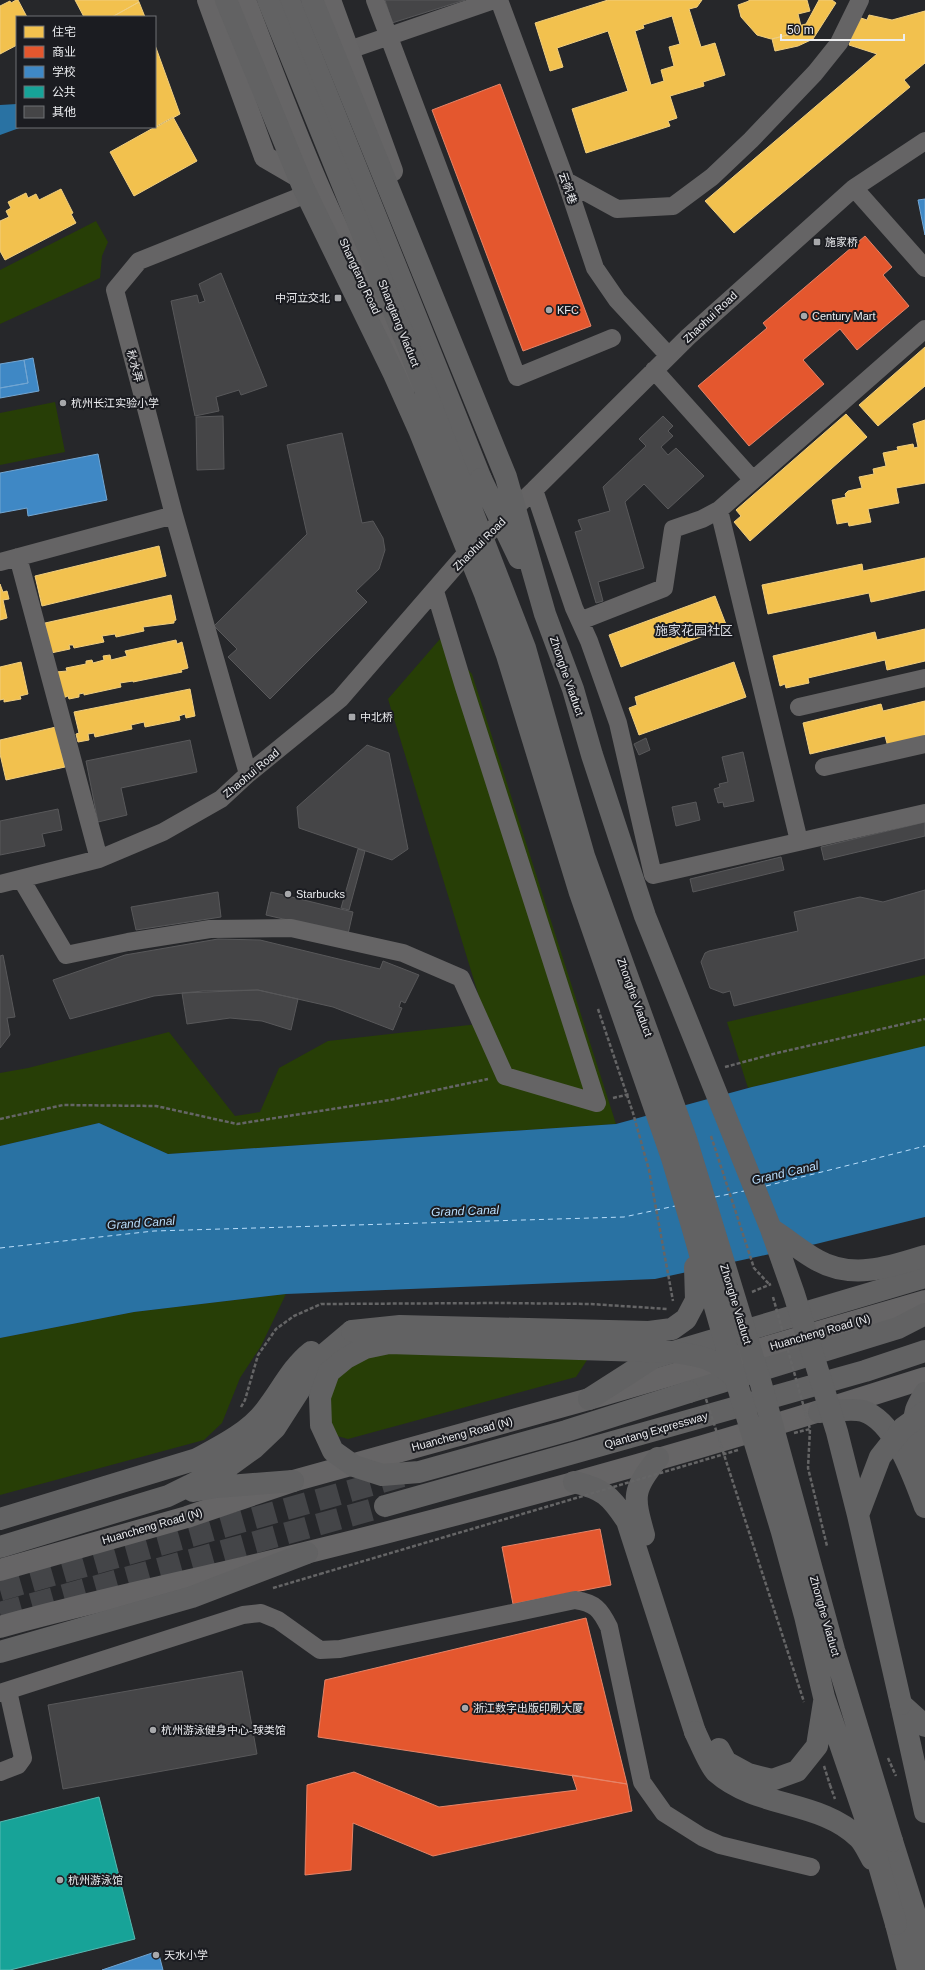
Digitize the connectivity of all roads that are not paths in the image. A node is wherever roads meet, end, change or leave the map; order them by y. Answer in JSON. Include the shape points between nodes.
{"nodes":[{"id":1,"x":208,"y":0,"type":"edge"},
{"id":2,"x":226,"y":0,"type":"edge"},
{"id":3,"x":246,"y":0,"type":"edge"},
{"id":4,"x":268,"y":0,"type":"edge"},
{"id":5,"x":289,"y":0,"type":"edge"},
{"id":6,"x":312,"y":0,"type":"edge"},
{"id":7,"x":330,"y":0,"type":"edge"},
{"id":8,"x":375,"y":0,"type":"edge"},
{"id":9,"x":494,"y":0,"type":"edge"},
{"id":10,"x":499,"y":0,"type":"edge"},
{"id":11,"x":860,"y":0,"type":"edge"},
{"id":12,"x":389,"y":37,"type":"junction"},
{"id":13,"x":349,"y":50,"type":"junction"},
{"id":14,"x":925,"y":141,"type":"edge"},
{"id":15,"x":566,"y":181,"type":"junction"},
{"id":16,"x":319,"y":188,"type":"junction"},
{"id":17,"x":854,"y":188,"type":"junction"},
{"id":18,"x":925,"y":268,"type":"edge"},
{"id":19,"x":925,"y":329,"type":"edge"},
{"id":20,"x":612,"y":338,"type":"dead end"},
{"id":21,"x":668,"y":356,"type":"junction"},
{"id":22,"x":654,"y":370,"type":"junction"},
{"id":23,"x":752,"y":479,"type":"junction"},
{"id":24,"x":534,"y":490,"type":"junction"},
{"id":25,"x":719,"y":510,"type":"junction"},
{"id":26,"x":509,"y":514,"type":"junction"},
{"id":27,"x":174,"y":515,"type":"junction"},
{"id":28,"x":464,"y":556,"type":"junction"},
{"id":29,"x":18,"y":557,"type":"junction"},
{"id":30,"x":0,"y":562,"type":"edge"},
{"id":31,"x":435,"y":591,"type":"junction"},
{"id":32,"x":545,"y":614,"type":"junction"},
{"id":33,"x":580,"y":621,"type":"junction"},
{"id":34,"x":526,"y":648,"type":"junction"},
{"id":35,"x":925,"y":678,"type":"edge"},
{"id":36,"x":799,"y":706,"type":"dead end"},
{"id":37,"x":526,"y":715,"type":"junction"},
{"id":38,"x":925,"y":744,"type":"edge"},
{"id":39,"x":824,"y":767,"type":"dead end"},
{"id":40,"x":248,"y":774,"type":"junction"},
{"id":41,"x":925,"y":813,"type":"edge"},
{"id":42,"x":800,"y":842,"type":"junction"},
{"id":43,"x":98,"y":859,"type":"junction"},
{"id":44,"x":22,"y":879,"type":"junction"},
{"id":45,"x":0,"y":884,"type":"edge"},
{"id":46,"x":692,"y":1226,"type":"junction"},
{"id":47,"x":771,"y":1229,"type":"junction"},
{"id":48,"x":925,"y":1256,"type":"edge"},
{"id":49,"x":925,"y":1276,"type":"edge"},
{"id":50,"x":925,"y":1301,"type":"edge"},
{"id":51,"x":925,"y":1314,"type":"edge"},
{"id":52,"x":352,"y":1331,"type":"junction"},
{"id":53,"x":925,"y":1352,"type":"edge"},
{"id":54,"x":734,"y":1377,"type":"junction"},
{"id":55,"x":925,"y":1378,"type":"edge"},
{"id":56,"x":925,"y":1393,"type":"edge"},
{"id":57,"x":590,"y":1399,"type":"junction"},
{"id":58,"x":925,"y":1412,"type":"edge"},
{"id":59,"x":815,"y":1420,"type":"junction"},
{"id":60,"x":658,"y":1458,"type":"junction"},
{"id":61,"x":919,"y":1474,"type":"edge"},
{"id":62,"x":293,"y":1481,"type":"junction"},
{"id":63,"x":574,"y":1482,"type":"junction"},
{"id":64,"x":168,"y":1496,"type":"junction"},
{"id":65,"x":386,"y":1506,"type":"tunnel mouth"},
{"id":66,"x":925,"y":1507,"type":"edge"},
{"id":67,"x":858,"y":1515,"type":"junction"},
{"id":68,"x":0,"y":1519,"type":"edge"},
{"id":69,"x":0,"y":1547,"type":"edge"},
{"id":70,"x":307,"y":1552,"type":"junction"},
{"id":71,"x":0,"y":1570,"type":"edge"},
{"id":72,"x":0,"y":1628,"type":"edge"},
{"id":73,"x":0,"y":1652,"type":"edge"},
{"id":74,"x":4,"y":1692,"type":"edge"},
{"id":75,"x":824,"y":1697,"type":"junction"},
{"id":76,"x":901,"y":1704,"type":"junction"},
{"id":77,"x":925,"y":1726,"type":"edge"},
{"id":78,"x":701,"y":1730,"type":"junction"},
{"id":79,"x":0,"y":1772,"type":"edge"},
{"id":80,"x":925,"y":1812,"type":"edge"},
{"id":81,"x":811,"y":1867,"type":"dead end"},
{"id":82,"x":882,"y":1875,"type":"junction"},
{"id":83,"x":916,"y":1917,"type":"junction"},
{"id":84,"x":925,"y":1948,"type":"edge"},
{"id":85,"x":925,"y":1967,"type":"edge"},
{"id":86,"x":908,"y":1970,"type":"edge"}],
"edges":[{"from":1,"to":16,"type":"main road","via":[[265,157]]},
{"from":2,"to":37,"type":"highway","bridge":true,"via":[[303,188],[419,430],[485,594]]},
{"from":3,"to":16,"type":"main road","name":"Shangtang Road"},
{"from":4,"to":34,"type":"highway","name":"Shangtang Viaduct","bridge":true,"via":[[414,361]]},
{"from":5,"to":32,"type":"highway","name":"Shangtang Viaduct","bridge":true,"via":[[481,479]]},
{"from":6,"to":32,"type":"highway","bridge":true,"via":[[506,476]]},
{"from":7,"to":13,"type":"main road"},
{"from":8,"to":12,"type":"street"},
{"from":9,"to":12,"type":"street"},
{"from":10,"to":15,"type":"street","name":"云帆巷"},
{"from":11,"to":15,"type":"street","via":[[839,43],[815,73],[712,177],[673,206],[617,209]]},
{"from":12,"to":13,"type":"street"},
{"from":12,"to":20,"type":"street","via":[[517,377]]},
{"from":13,"to":26,"type":"main road","via":[[410,221],[448,353]]},
{"from":14,"to":17,"type":"street","name":"Zhaohui Road"},
{"from":15,"to":21,"type":"street","name":"云帆巷","via":[[595,268],[617,300]]},
{"from":16,"to":27,"type":"street","name":"秋水弄","via":[[138,261],[115,290]]},
{"from":16,"to":28,"type":"main road","name":"Shangtang Road","via":[[395,350],[441,465]]},
{"from":17,"to":18,"type":"street"},
{"from":17,"to":21,"type":"street","name":"Zhaohui Road"},
{"from":19,"to":23,"type":"street"},
{"from":21,"to":22,"type":"street","name":"Zhaohui Road"},
{"from":22,"to":23,"type":"street"},
{"from":22,"to":24,"type":"street","name":"Zhaohui Road"},
{"from":23,"to":25,"type":"street"},
{"from":24,"to":26,"type":"street","name":"Zhaohui Road"},
{"from":24,"to":33,"type":"street"},
{"from":25,"to":33,"type":"street","via":[[673,529],[664,588]]},
{"from":25,"to":42,"type":"street"},
{"from":26,"to":28,"type":"street","name":"Zhaohui Road"},
{"from":27,"to":29,"type":"street"},
{"from":27,"to":40,"type":"street"},
{"from":28,"to":31,"type":"street","name":"Zhaohui Road"},
{"from":29,"to":30,"type":"street"},
{"from":29,"to":43,"type":"street"},
{"from":31,"to":40,"type":"street","name":"Zhaohui Road","via":[[340,699]]},
{"from":31,"to":44,"type":"street","via":[[597,1102],[505,1076],[461,978],[403,953],[291,928],[210,929],[66,955]]},
{"from":32,"to":47,"type":"highway","name":"Zhonghe Viaduct","bridge":true,"via":[[573,689],[645,916]]},
{"from":33,"to":42,"type":"street","via":[[618,723],[653,875]]},
{"from":34,"to":37,"type":"highway","bridge":true},
{"from":34,"to":83,"type":"highway","name":"Zhonghe Viaduct","bridge":true,"via":[[584,856],[686,1139],[761,1384],[834,1650]]},
{"from":35,"to":36,"type":"street"},
{"from":37,"to":46,"type":"highway","bridge":true,"via":[[580,893],[672,1158]]},
{"from":38,"to":39,"type":"street"},
{"from":40,"to":43,"type":"street","name":"Zhaohui Road","via":[[221,798],[163,832]]},
{"from":41,"to":42,"type":"street"},
{"from":43,"to":44,"type":"street","name":"Zhaohui Road"},
{"from":44,"to":45,"type":"street","name":"Zhaohui Road"},
{"from":46,"to":52,"type":"highway","bridge":true,"via":[[696,1300],[686,1319],[672,1329],[649,1332],[400,1326]]},
{"from":46,"to":54,"type":"highway","bridge":true},
{"from":47,"to":48,"type":"highway","bridge":true,"via":[[816,1260],[835,1269],[851,1272]]},
{"from":47,"to":67,"type":"highway","name":"Zhonghe Viaduct","bridge":true,"via":[[837,1432]]},
{"from":49,"to":57,"type":"highway","via":[[653,1358]]},
{"from":50,"to":57,"type":"main road","name":"Huancheng Road (N)"},
{"from":51,"to":54,"type":"highway","bridge":true,"via":[[898,1328],[697,1394],[419,1472],[382,1475],[354,1466],[333,1451],[321,1425],[320,1397],[329,1372],[346,1358],[366,1348],[389,1343],[675,1352],[706,1357]]},
{"from":52,"to":64,"type":"highway","via":[[320,1358],[275,1428],[254,1448],[229,1466]]},
{"from":52,"to":68,"type":"highway","via":[[320,1345],[299,1362],[265,1412],[242,1432],[197,1459]]},
{"from":53,"to":65,"type":"highway","name":"Qiantang Expressway"},
{"from":54,"to":75,"type":"highway","bridge":true,"via":[[782,1532]]},
{"from":55,"to":59,"type":"main road"},
{"from":56,"to":61,"type":"highway","via":[[916,1409],[914,1420]]},
{"from":57,"to":62,"type":"main road","name":"Huancheng Road (N)"},
{"from":58,"to":67,"type":"highway","bridge":true,"via":[[903,1428],[880,1457]]},
{"from":59,"to":60,"type":"main road"},
{"from":59,"to":61,"type":"highway","via":[[862,1410],[886,1428]]},
{"from":60,"to":63,"type":"main road"},
{"from":60,"to":78,"type":"highway","via":[[646,1472],[637,1489],[638,1514]]},
{"from":61,"to":66,"type":"highway"},
{"from":62,"to":64,"type":"highway","via":[[216,1486]]},
{"from":62,"to":71,"type":"main road","name":"Huancheng Road (N)","via":[[188,1517]]},
{"from":63,"to":70,"type":"main road"},
{"from":63,"to":78,"type":"highway","via":[[595,1487],[606,1494],[627,1521]]},
{"from":64,"to":69,"type":"highway"},
{"from":67,"to":76,"type":"highway","name":"Zhonghe Viaduct","bridge":true},
{"from":70,"to":72,"type":"main road","via":[[73,1607]]},
{"from":70,"to":73,"type":"highway","via":[[192,1597]]},
{"from":74,"to":79,"type":"street","via":[[23,1758],[18,1766]]},
{"from":74,"to":81,"type":"street","via":[[243,1615],[261,1613],[278,1620],[320,1650],[340,1650],[575,1600],[589,1602],[602,1615],[609,1627],[642,1782],[664,1812],[702,1837],[720,1845]]},
{"from":75,"to":78,"type":"highway","bridge":true,"via":[[817,1746],[798,1770],[772,1780],[748,1774],[726,1762]]},
{"from":75,"to":82,"type":"highway","bridge":true},
{"from":76,"to":77,"type":"highway"},
{"from":76,"to":80,"type":"highway","name":"Zhonghe Viaduct"},
{"from":78,"to":82,"type":"highway","bridge":true,"via":[[715,1771],[739,1788],[768,1800],[831,1818],[859,1838]]},
{"from":82,"to":86,"type":"highway","bridge":true},
{"from":83,"to":84,"type":"highway"},
{"from":83,"to":85,"type":"highway","name":"Zhonghe Viaduct"}]}
